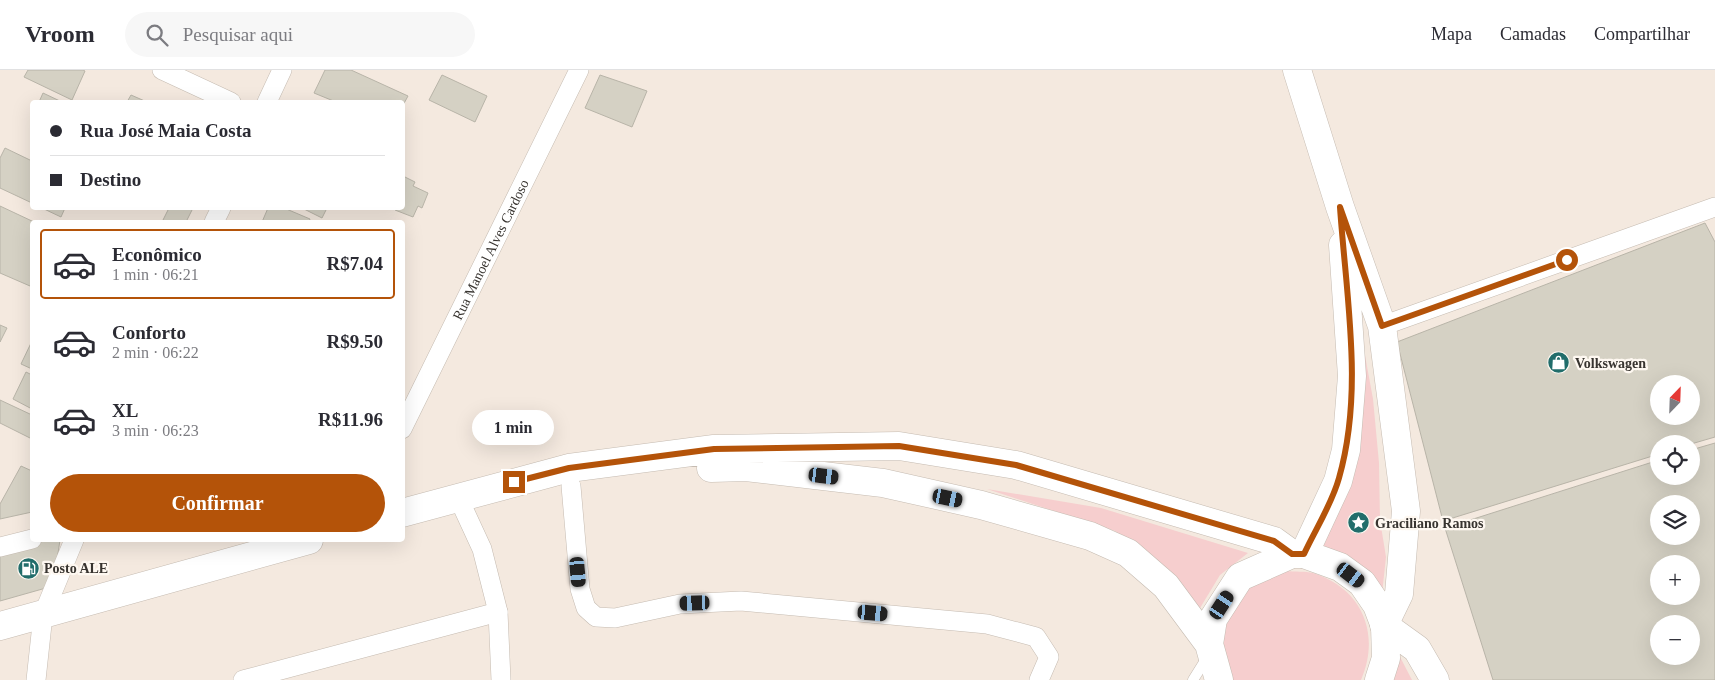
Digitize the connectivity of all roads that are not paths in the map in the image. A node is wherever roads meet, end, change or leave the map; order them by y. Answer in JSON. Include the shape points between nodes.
{"nodes":[{"id":1,"x":162,"y":70,"type":"edge"},
{"id":2,"x":282,"y":70,"type":"edge"},
{"id":3,"x":579,"y":70,"type":"edge"},
{"id":4,"x":1297,"y":70,"type":"edge"},
{"id":5,"x":227,"y":100,"type":"edge"},
{"id":6,"x":268,"y":100,"type":"edge"},
{"id":7,"x":1340,"y":207,"type":"junction"},
{"id":8,"x":1715,"y":207,"type":"edge"},
{"id":9,"x":1382,"y":326,"type":"junction"},
{"id":10,"x":405,"y":423,"type":"edge"},
{"id":11,"x":496,"y":486,"type":"junction"},
{"id":12,"x":571,"y":486,"type":"junction"},
{"id":13,"x":458,"y":496,"type":"junction"},
{"id":14,"x":405,"y":512,"type":"edge"},
{"id":15,"x":30,"y":540,"type":"edge"},
{"id":16,"x":73,"y":542,"type":"edge"},
{"id":17,"x":302,"y":542,"type":"edge"},
{"id":18,"x":0,"y":547,"type":"edge"},
{"id":19,"x":1298,"y":554,"type":"junction"},
{"id":20,"x":498,"y":612,"type":"junction"},
{"id":21,"x":43,"y":614,"type":"junction"},
{"id":22,"x":1384,"y":625,"type":"junction"},
{"id":23,"x":0,"y":626,"type":"edge"},
{"id":24,"x":1210,"y":649,"type":"junction"},
{"id":25,"x":36,"y":680,"type":"edge"},
{"id":26,"x":243,"y":680,"type":"edge"},
{"id":27,"x":501,"y":680,"type":"edge"},
{"id":28,"x":1039,"y":680,"type":"edge"},
{"id":29,"x":1193,"y":680,"type":"edge"},
{"id":30,"x":1219,"y":680,"type":"edge"},
{"id":31,"x":1379,"y":680,"type":"edge"},
{"id":32,"x":1435,"y":680,"type":"edge"}],
"edges":[{"from":1,"to":5,"type":"street"},
{"from":2,"to":6,"type":"street"},
{"from":3,"to":10,"type":"street","name":"Rua Manoel Alves Cardoso"},
{"from":4,"to":7,"type":"main road"},
{"from":7,"to":9,"type":"main road"},
{"from":7,"to":19,"type":"main road","via":[[1352,376],[1346,450],[1338,481]]},
{"from":8,"to":9,"type":"street"},
{"from":9,"to":22,"type":"main road","via":[[1406,511],[1399,594]]},
{"from":11,"to":12,"type":"main road"},
{"from":11,"to":13,"type":"main road"},
{"from":11,"to":19,"type":"main road","via":[[569,468],[714,449],[899,446],[1016,465],[1274,541]]},
{"from":12,"to":24,"type":"main road","via":[[684,469],[746,468],[883,483],[981,505],[1090,536],[1128,553],[1166,586]]},
{"from":12,"to":28,"type":"street","via":[[580,589],[586,608],[596,617],[614,618],[680,604],[740,602],[987,624],[1036,637],[1049,657]]},
{"from":13,"to":14,"type":"main road"},
{"from":13,"to":20,"type":"street","via":[[482,549]]},
{"from":15,"to":18,"type":"street"},
{"from":16,"to":21,"type":"street"},
{"from":17,"to":21,"type":"main road"},
{"from":19,"to":22,"type":"main road","via":[[1340,567],[1362,583],[1377,605]]},
{"from":19,"to":24,"type":"main road","via":[[1240,577],[1213,619]]},
{"from":20,"to":26,"type":"street"},
{"from":20,"to":27,"type":"street"},
{"from":21,"to":23,"type":"main road"},
{"from":21,"to":25,"type":"street"},
{"from":22,"to":31,"type":"main road","via":[[1386,658]]},
{"from":22,"to":32,"type":"main road","via":[[1417,650]]},
{"from":24,"to":29,"type":"lane"},
{"from":24,"to":30,"type":"main road"}]}
